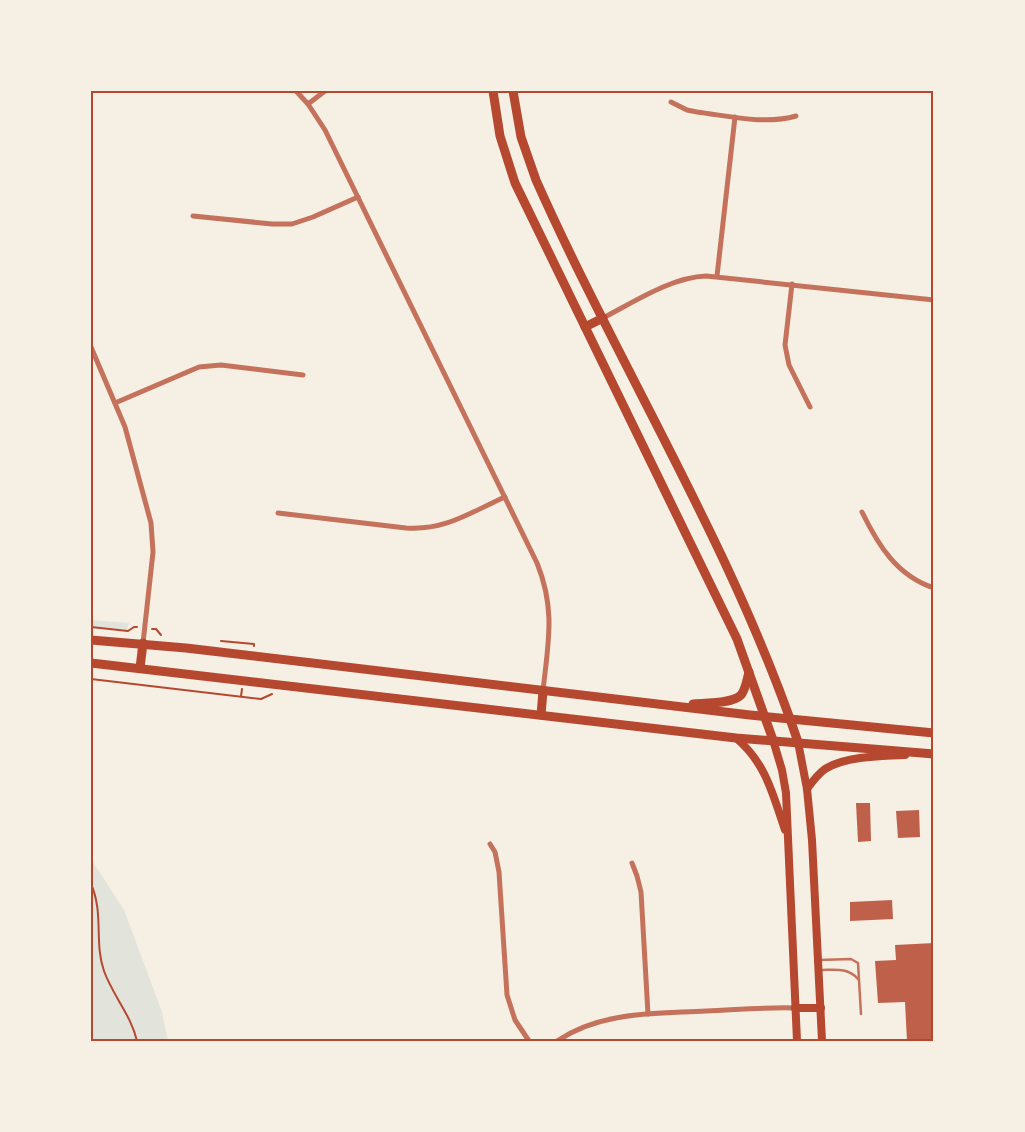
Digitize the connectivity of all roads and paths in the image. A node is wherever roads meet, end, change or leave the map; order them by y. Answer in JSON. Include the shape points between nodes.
{"nodes":[{"id":1,"x":296,"y":91,"type":"edge"},
{"id":2,"x":326,"y":91,"type":"edge"},
{"id":3,"x":493,"y":91,"type":"edge"},
{"id":4,"x":513,"y":91,"type":"edge"},
{"id":5,"x":671,"y":102,"type":"dead end"},
{"id":6,"x":308,"y":104,"type":"junction"},
{"id":7,"x":796,"y":116,"type":"dead end"},
{"id":8,"x":735,"y":117,"type":"junction"},
{"id":9,"x":358,"y":197,"type":"junction"},
{"id":10,"x":193,"y":216,"type":"dead end"},
{"id":11,"x":717,"y":276,"type":"junction"},
{"id":12,"x":792,"y":284,"type":"junction"},
{"id":13,"x":934,"y":300,"type":"edge"},
{"id":14,"x":603,"y":318,"type":"junction"},
{"id":15,"x":585,"y":327,"type":"junction"},
{"id":16,"x":91,"y":347,"type":"edge"},
{"id":17,"x":303,"y":375,"type":"dead end"},
{"id":18,"x":115,"y":403,"type":"junction"},
{"id":19,"x":810,"y":408,"type":"dead end"},
{"id":20,"x":505,"y":497,"type":"junction"},
{"id":21,"x":862,"y":512,"type":"dead end"},
{"id":22,"x":278,"y":513,"type":"dead end"},
{"id":23,"x":934,"y":588,"type":"edge"},
{"id":24,"x":134,"y":626,"type":"dead end"},
{"id":25,"x":91,"y":627,"type":"edge"},
{"id":26,"x":91,"y":640,"type":"edge"},
{"id":27,"x":143,"y":643,"type":"junction"},
{"id":28,"x":91,"y":663,"type":"edge"},
{"id":29,"x":140,"y":668,"type":"junction"},
{"id":30,"x":750,"y":670,"type":"junction"},
{"id":31,"x":91,"y":679,"type":"edge"},
{"id":32,"x":543,"y":690,"type":"junction"},
{"id":33,"x":261,"y":699,"type":"dead end"},
{"id":34,"x":675,"y":705,"type":"junction"},
{"id":35,"x":540,"y":715,"type":"junction"},
{"id":36,"x":765,"y":717,"type":"junction"},
{"id":37,"x":790,"y":719,"type":"junction"},
{"id":38,"x":934,"y":734,"type":"edge"},
{"id":39,"x":736,"y":738,"type":"junction"},
{"id":40,"x":773,"y":740,"type":"junction"},
{"id":41,"x":798,"y":742,"type":"junction"},
{"id":42,"x":920,"y":753,"type":"junction"},
{"id":43,"x":934,"y":754,"type":"edge"},
{"id":44,"x":806,"y":789,"type":"junction"},
{"id":45,"x":788,"y":839,"type":"junction"},
{"id":46,"x":490,"y":844,"type":"dead end"},
{"id":47,"x":632,"y":863,"type":"dead end"},
{"id":48,"x":91,"y":884,"type":"edge"},
{"id":49,"x":818,"y":960,"type":"junction"},
{"id":50,"x":819,"y":970,"type":"junction"},
{"id":51,"x":859,"y":980,"type":"junction"},
{"id":52,"x":794,"y":1008,"type":"junction"},
{"id":53,"x":820,"y":1008,"type":"junction"},
{"id":54,"x":648,"y":1014,"type":"junction"},
{"id":55,"x":861,"y":1014,"type":"dead end"},
{"id":56,"x":137,"y":1041,"type":"edge"},
{"id":57,"x":529,"y":1041,"type":"edge"},
{"id":58,"x":557,"y":1041,"type":"edge"},
{"id":59,"x":796,"y":1041,"type":"edge"},
{"id":60,"x":822,"y":1041,"type":"edge"}],
"edges":[{"from":1,"to":6,"type":"street"},
{"from":2,"to":6,"type":"street"},
{"from":3,"to":15,"type":"main road","via":[[500,136],[515,183]]},
{"from":4,"to":14,"type":"main road","via":[[521,137],[536,180]]},
{"from":5,"to":8,"type":"street","via":[[687,110]]},
{"from":6,"to":9,"type":"street","via":[[325,130]]},
{"from":7,"to":8,"type":"street","via":[[778,120]]},
{"from":8,"to":11,"type":"street"},
{"from":9,"to":10,"type":"street","via":[[292,224]]},
{"from":9,"to":20,"type":"street"},
{"from":11,"to":12,"type":"street"},
{"from":11,"to":14,"type":"street","via":[[697,276],[674,283]]},
{"from":12,"to":13,"type":"street"},
{"from":12,"to":19,"type":"street","via":[[786,355]]},
{"from":14,"to":15,"type":"main road"},
{"from":14,"to":37,"type":"main road","via":[[728,568]]},
{"from":15,"to":30,"type":"main road"},
{"from":16,"to":18,"type":"street"},
{"from":17,"to":18,"type":"street","via":[[221,366],[199,367]]},
{"from":18,"to":27,"type":"street","via":[[129,439],[153,539]]},
{"from":20,"to":22,"type":"street","via":[[446,525],[426,529]]},
{"from":20,"to":32,"type":"street","via":[[537,563],[548,594],[550,634]]},
{"from":21,"to":23,"type":"street","via":[[878,543],[897,567]]},
{"from":24,"to":25,"type":"path","via":[[128,631]]},
{"from":26,"to":27,"type":"main road"},
{"from":27,"to":29,"type":"main road"},
{"from":27,"to":32,"type":"main road"},
{"from":28,"to":29,"type":"main road"},
{"from":29,"to":35,"type":"main road"},
{"from":30,"to":34,"type":"main road","via":[[746,686],[736,698]]},
{"from":30,"to":36,"type":"main road"},
{"from":31,"to":33,"type":"path"},
{"from":32,"to":34,"type":"main road"},
{"from":32,"to":35,"type":"main road"},
{"from":34,"to":36,"type":"main road"},
{"from":35,"to":39,"type":"main road"},
{"from":36,"to":37,"type":"main road"},
{"from":36,"to":40,"type":"main road"},
{"from":37,"to":38,"type":"main road"},
{"from":37,"to":41,"type":"main road"},
{"from":39,"to":40,"type":"main road"},
{"from":39,"to":45,"type":"main road","via":[[757,759],[771,788]]},
{"from":40,"to":41,"type":"main road"},
{"from":40,"to":45,"type":"main road","via":[[786,793]]},
{"from":41,"to":42,"type":"main road"},
{"from":41,"to":44,"type":"main road"},
{"from":42,"to":43,"type":"main road"},
{"from":42,"to":44,"type":"main road","via":[[836,764],[824,770]]},
{"from":44,"to":49,"type":"main road"},
{"from":45,"to":52,"type":"main road"},
{"from":46,"to":57,"type":"street","via":[[499,872],[507,994],[515,1020]]},
{"from":47,"to":54,"type":"street","via":[[641,892]]},
{"from":48,"to":56,"type":"path","via":[[99,913],[104,972],[130,1020]]},
{"from":49,"to":50,"type":"main road"},
{"from":49,"to":51,"type":"lane","via":[[855,961],[859,967]]},
{"from":50,"to":51,"type":"lane","via":[[848,971]]},
{"from":50,"to":53,"type":"main road"},
{"from":51,"to":55,"type":"lane"},
{"from":52,"to":53,"type":"main road"},
{"from":52,"to":54,"type":"street"},
{"from":52,"to":59,"type":"main road"},
{"from":53,"to":60,"type":"main road"},
{"from":54,"to":58,"type":"street","via":[[587,1025]]}]}
